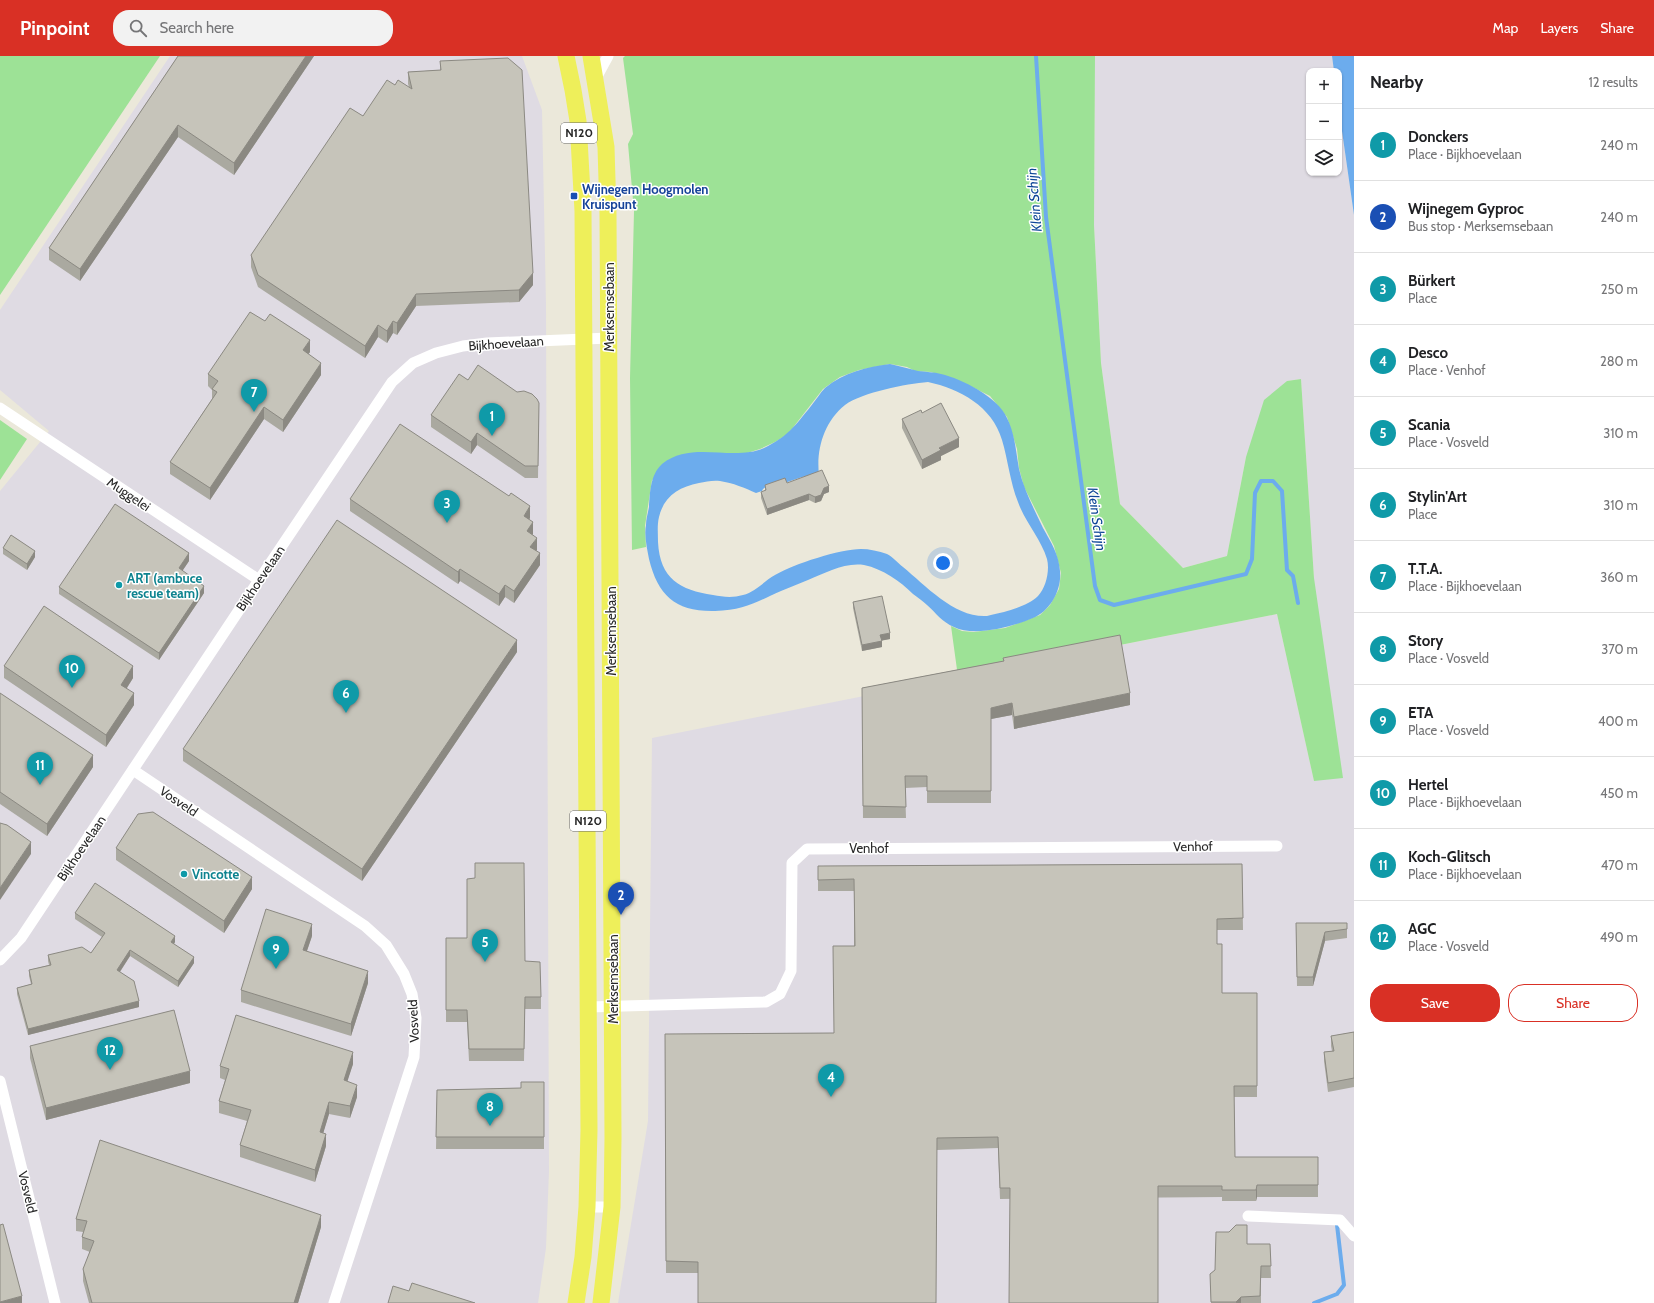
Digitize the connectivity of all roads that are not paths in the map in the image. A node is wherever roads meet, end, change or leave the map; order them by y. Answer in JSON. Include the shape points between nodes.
{"nodes":[{"id":1,"x":566,"y":56,"type":"edge"},
{"id":2,"x":591,"y":56,"type":"edge"},
{"id":3,"x":608,"y":56,"type":"edge"},
{"id":4,"x":596,"y":78,"type":"junction"},
{"id":5,"x":585,"y":338,"type":"junction"},
{"id":6,"x":609,"y":338,"type":"junction"},
{"id":7,"x":0,"y":408,"type":"edge"},
{"id":8,"x":259,"y":580,"type":"junction"},
{"id":9,"x":133,"y":770,"type":"junction"},
{"id":10,"x":1277,"y":846,"type":"dead end"},
{"id":11,"x":0,"y":960,"type":"edge"},
{"id":12,"x":613,"y":1006,"type":"junction"},
{"id":13,"x":589,"y":1007,"type":"junction"},
{"id":14,"x":0,"y":1081,"type":"edge"},
{"id":15,"x":587,"y":1206,"type":"junction"},
{"id":16,"x":612,"y":1207,"type":"junction"},
{"id":17,"x":1248,"y":1216,"type":"dead end"},
{"id":18,"x":1354,"y":1236,"type":"edge"},
{"id":19,"x":55,"y":1303,"type":"edge"},
{"id":20,"x":334,"y":1303,"type":"edge"},
{"id":21,"x":576,"y":1303,"type":"edge"},
{"id":22,"x":601,"y":1303,"type":"edge"}],
"edges":[{"from":1,"to":5,"type":"main road","name":"Merksemsebaan","number":"N120","via":[[581,151]]},
{"from":2,"to":4,"type":"main road","name":"Merksemsebaan","number":"N120"},
{"from":3,"to":4,"type":"street"},
{"from":4,"to":6,"type":"main road","name":"Merksemsebaan","number":"N120","via":[[607,175]]},
{"from":5,"to":6,"type":"street","name":"Bijkhoevelaan"},
{"from":5,"to":8,"type":"street","name":"Bijkhoevelaan","via":[[464,346],[436,353],[413,363],[392,382]]},
{"from":5,"to":13,"type":"main road","name":"Merksemsebaan","number":"N120"},
{"from":6,"to":12,"type":"main road","name":"Merksemsebaan","number":"N120"},
{"from":7,"to":8,"type":"street","name":"Muggelei"},
{"from":8,"to":9,"type":"street","name":"Bijkhoevelaan"},
{"from":9,"to":11,"type":"street","name":"Bijkhoevelaan","via":[[21,938]]},
{"from":9,"to":20,"type":"street","name":"Vosveld","via":[[364,926],[386,945],[404,974],[412,994],[416,1018],[414,1057]]},
{"from":10,"to":12,"type":"street","name":"Venhof","via":[[807,849],[792,863],[791,971],[780,994],[766,1002]]},
{"from":12,"to":13,"type":"street","name":"Venhof"},
{"from":12,"to":16,"type":"main road","name":"Merksemsebaan","number":"N120"},
{"from":13,"to":15,"type":"main road","name":"Merksemsebaan","number":"N120"},
{"from":14,"to":19,"type":"street","name":"Vosveld"},
{"from":15,"to":16,"type":"street"},
{"from":15,"to":21,"type":"main road","name":"Merksemsebaan","number":"N120"},
{"from":16,"to":22,"type":"main road","name":"Merksemsebaan","number":"N120"},
{"from":17,"to":18,"type":"street","via":[[1340,1220]]}]}
